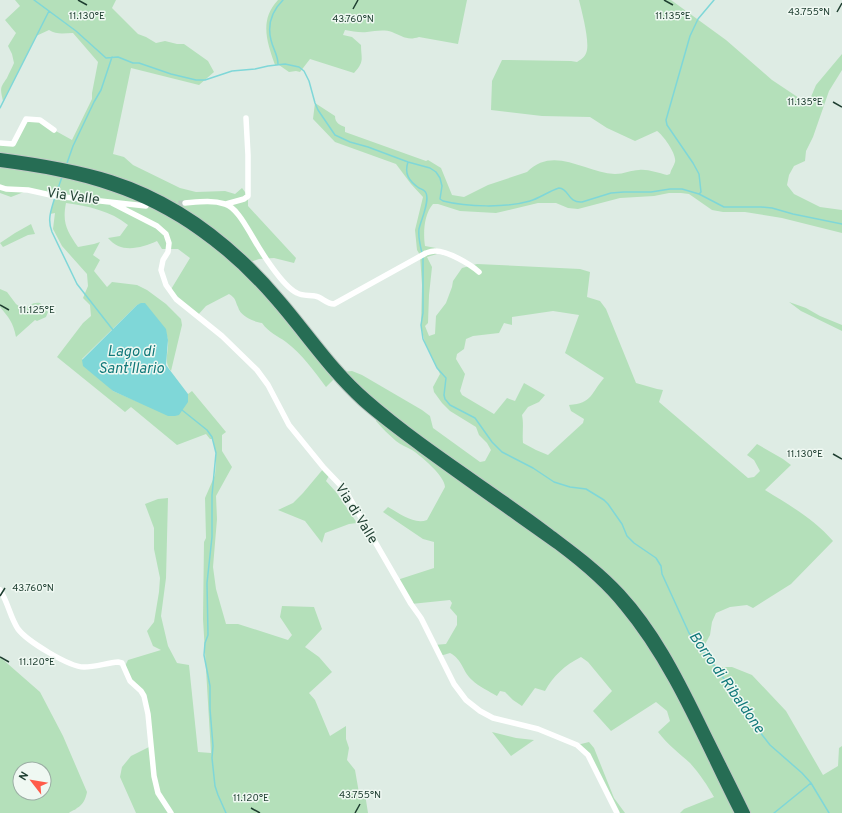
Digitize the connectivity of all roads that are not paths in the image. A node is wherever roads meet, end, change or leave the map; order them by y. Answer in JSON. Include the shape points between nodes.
{"nodes":[{"id":1,"x":246,"y":118,"type":"dead end"},
{"id":2,"x":54,"y":130,"type":"dead end"},
{"id":3,"x":0,"y":143,"type":"edge"},
{"id":4,"x":0,"y":156,"type":"edge"},
{"id":5,"x":0,"y":163,"type":"edge"},
{"id":6,"x":0,"y":188,"type":"edge"},
{"id":7,"x":112,"y":203,"type":"junction"},
{"id":8,"x":185,"y":203,"type":"tunnel mouth"},
{"id":9,"x":226,"y":204,"type":"junction"},
{"id":10,"x":146,"y":206,"type":"dead end"},
{"id":11,"x":479,"y":272,"type":"dead end"},
{"id":12,"x":0,"y":590,"type":"edge"},
{"id":13,"x":171,"y":813,"type":"edge"},
{"id":14,"x":617,"y":813,"type":"edge"},
{"id":15,"x":739,"y":813,"type":"edge"},
{"id":16,"x":746,"y":813,"type":"edge"}],
"edges":[{"from":1,"to":9,"type":"street","via":[[248,196],[244,200]]},
{"from":2,"to":3,"type":"street","via":[[40,120],[26,119],[13,144]]},
{"from":4,"to":16,"type":"highway","via":[[62,166],[114,180],[152,196],[198,223],[255,270],[365,396],[606,577],[634,608],[663,649]]},
{"from":5,"to":15,"type":"highway","via":[[56,172],[112,186],[150,202],[212,240],[250,274],[362,401],[397,430],[582,565],[623,605],[652,644],[691,715]]},
{"from":6,"to":7,"type":"street","name":"Via Valle"},
{"from":7,"to":10,"type":"street","name":"Via Valle"},
{"from":7,"to":14,"type":"street","name":"Via di Valle","via":[[157,226],[166,234],[168,252],[161,270],[166,286],[176,299],[222,336],[257,370],[289,425],[345,490],[421,618],[454,684],[466,700],[493,718],[538,729],[577,745],[588,755]]},
{"from":8,"to":9,"type":"street"},
{"from":9,"to":11,"type":"street","via":[[241,218],[291,290],[297,294],[316,296],[329,304],[334,304],[422,254],[434,250],[448,254]]},
{"from":12,"to":13,"type":"street","via":[[23,635],[54,656],[84,667],[122,663],[130,680],[144,696],[154,776],[158,793]]}]}
